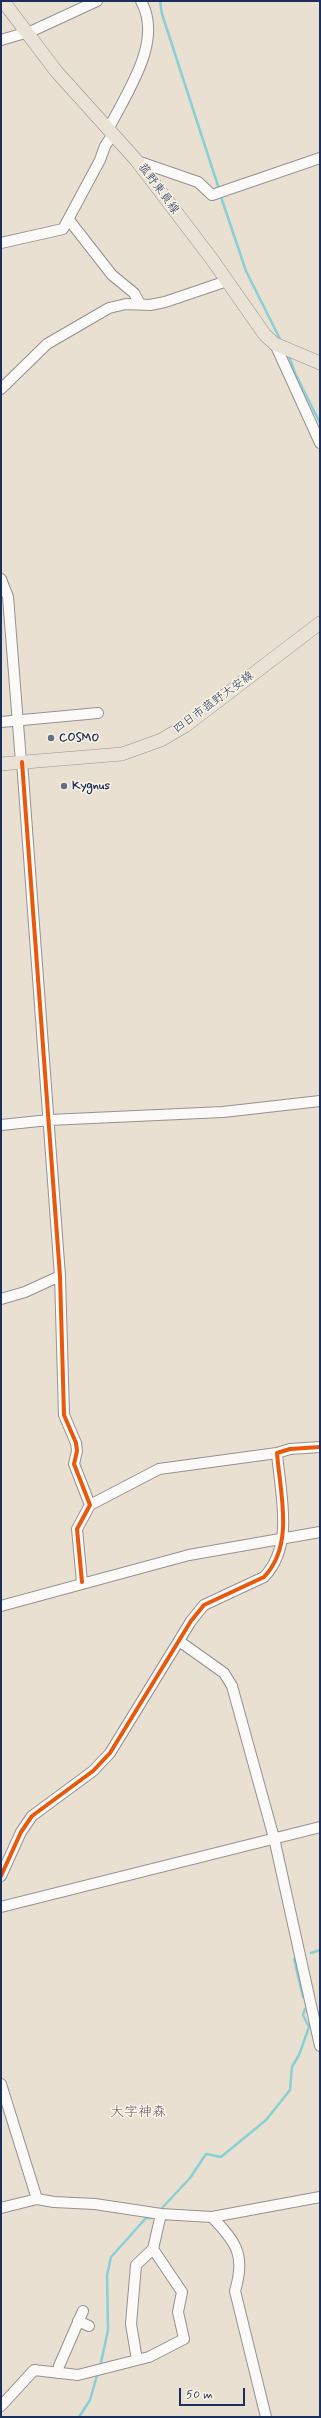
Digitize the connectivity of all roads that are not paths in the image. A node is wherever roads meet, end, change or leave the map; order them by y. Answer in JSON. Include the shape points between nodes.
{"nodes":[{"id":1,"x":3,"y":1,"type":"edge"},
{"id":2,"x":97,"y":1,"type":"edge"},
{"id":3,"x":141,"y":1,"type":"edge"},
{"id":4,"x":27,"y":32,"type":"junction"},
{"id":5,"x":1,"y":40,"type":"edge"},
{"id":6,"x":111,"y":132,"type":"junction"},
{"id":7,"x":320,"y":158,"type":"edge"},
{"id":8,"x":137,"y":161,"type":"junction"},
{"id":9,"x":69,"y":220,"type":"junction"},
{"id":10,"x":1,"y":243,"type":"edge"},
{"id":11,"x":227,"y":281,"type":"junction"},
{"id":12,"x":140,"y":304,"type":"junction"},
{"id":13,"x":278,"y":345,"type":"junction"},
{"id":14,"x":320,"y":363,"type":"edge"},
{"id":15,"x":1,"y":389,"type":"edge"},
{"id":16,"x":320,"y":444,"type":"edge"},
{"id":17,"x":1,"y":579,"type":"edge"},
{"id":18,"x":320,"y":623,"type":"edge"},
{"id":19,"x":98,"y":714,"type":"dead end"},
{"id":20,"x":17,"y":721,"type":"junction"},
{"id":21,"x":1,"y":722,"type":"edge"},
{"id":22,"x":22,"y":762,"type":"junction"},
{"id":23,"x":1,"y":764,"type":"edge"},
{"id":24,"x":320,"y":1101,"type":"edge"},
{"id":25,"x":48,"y":1120,"type":"junction"},
{"id":26,"x":1,"y":1125,"type":"edge"},
{"id":27,"x":60,"y":1276,"type":"junction"},
{"id":28,"x":1,"y":1299,"type":"edge"},
{"id":29,"x":320,"y":1447,"type":"edge"},
{"id":30,"x":277,"y":1454,"type":"junction"},
{"id":31,"x":90,"y":1505,"type":"junction"},
{"id":32,"x":320,"y":1532,"type":"edge"},
{"id":33,"x":284,"y":1538,"type":"junction"},
{"id":34,"x":82,"y":1582,"type":"junction"},
{"id":35,"x":1,"y":1606,"type":"edge"},
{"id":36,"x":178,"y":1642,"type":"junction"},
{"id":37,"x":320,"y":1827,"type":"edge"},
{"id":38,"x":274,"y":1838,"type":"junction"},
{"id":39,"x":1,"y":1876,"type":"edge"},
{"id":40,"x":1,"y":1907,"type":"edge"},
{"id":41,"x":320,"y":2046,"type":"edge"},
{"id":42,"x":1,"y":2084,"type":"edge"},
{"id":43,"x":320,"y":2197,"type":"edge"},
{"id":44,"x":37,"y":2199,"type":"junction"},
{"id":45,"x":1,"y":2208,"type":"edge"},
{"id":46,"x":161,"y":2214,"type":"junction"},
{"id":47,"x":212,"y":2217,"type":"junction"},
{"id":48,"x":152,"y":2249,"type":"junction"},
{"id":49,"x":83,"y":2311,"type":"dead end"},
{"id":50,"x":78,"y":2321,"type":"junction"},
{"id":51,"x":89,"y":2326,"type":"dead end"},
{"id":52,"x":137,"y":2360,"type":"junction"},
{"id":53,"x":58,"y":2373,"type":"junction"},
{"id":54,"x":1,"y":2406,"type":"edge"},
{"id":55,"x":266,"y":2417,"type":"edge"}],
"edges":[{"from":1,"to":4,"type":"main road","name":"菰野東員線"},
{"from":2,"to":4,"type":"street","via":[[80,11]]},
{"from":3,"to":6,"type":"street","via":[[149,33],[137,72]]},
{"from":4,"to":5,"type":"street"},
{"from":4,"to":6,"type":"main road","name":"菰野東員線","via":[[56,71]]},
{"from":6,"to":8,"type":"main road","name":"菰野東員線"},
{"from":6,"to":9,"type":"street","via":[[100,160]]},
{"from":7,"to":8,"type":"street","via":[[212,195],[198,182]]},
{"from":8,"to":11,"type":"main road","name":"菰野東員線"},
{"from":9,"to":10,"type":"street","via":[[63,229],[54,233],[21,237]]},
{"from":9,"to":12,"type":"street","via":[[112,275],[134,293]]},
{"from":11,"to":12,"type":"street","via":[[166,302]]},
{"from":11,"to":13,"type":"main road","name":"菰野東員線","via":[[266,335]]},
{"from":12,"to":15,"type":"street","via":[[116,305],[60,335],[42,348]]},
{"from":13,"to":14,"type":"main road","name":"菰野東員線"},
{"from":13,"to":16,"type":"street"},
{"from":17,"to":20,"type":"street","via":[[8,597]]},
{"from":18,"to":22,"type":"main road","name":"四日市菰野大安線","via":[[185,726],[161,740],[122,754]]},
{"from":19,"to":20,"type":"street"},
{"from":20,"to":21,"type":"street"},
{"from":20,"to":22,"type":"street"},
{"from":22,"to":23,"type":"main road","name":"四日市菰野大安線"},
{"from":22,"to":25,"type":"street"},
{"from":24,"to":25,"type":"street","via":[[223,1112]]},
{"from":25,"to":26,"type":"street"},
{"from":25,"to":27,"type":"street"},
{"from":27,"to":28,"type":"street","via":[[25,1292]]},
{"from":27,"to":31,"type":"street","via":[[64,1415],[76,1443],[74,1464]]},
{"from":29,"to":30,"type":"street","via":[[290,1449]]},
{"from":30,"to":31,"type":"street","via":[[159,1469]]},
{"from":30,"to":33,"type":"street"},
{"from":31,"to":34,"type":"street","via":[[78,1529]]},
{"from":32,"to":33,"type":"street"},
{"from":33,"to":34,"type":"street","via":[[189,1555]]},
{"from":33,"to":36,"type":"street","via":[[270,1571],[264,1577],[204,1605]]},
{"from":34,"to":35,"type":"street"},
{"from":36,"to":38,"type":"street","via":[[224,1673],[232,1686]]},
{"from":36,"to":39,"type":"street","via":[[110,1753],[93,1771],[32,1816],[21,1832]]},
{"from":37,"to":38,"type":"street"},
{"from":38,"to":40,"type":"street"},
{"from":38,"to":41,"type":"street"},
{"from":42,"to":44,"type":"street"},
{"from":43,"to":47,"type":"street"},
{"from":44,"to":45,"type":"street"},
{"from":44,"to":46,"type":"street","via":[[96,2204]]},
{"from":46,"to":47,"type":"street"},
{"from":46,"to":48,"type":"street"},
{"from":47,"to":55,"type":"street","via":[[237,2245],[240,2276],[235,2291]]},
{"from":48,"to":52,"type":"street","via":[[136,2265],[131,2324]]},
{"from":48,"to":52,"type":"street","via":[[182,2292],[178,2312],[184,2339],[149,2357]]},
{"from":49,"to":50,"type":"street"},
{"from":50,"to":51,"type":"street"},
{"from":50,"to":53,"type":"street"},
{"from":52,"to":53,"type":"street","via":[[78,2375]]},
{"from":53,"to":54,"type":"street","via":[[34,2370]]}]}
